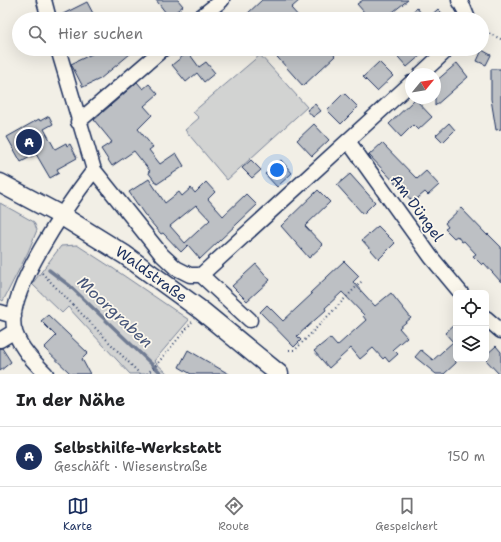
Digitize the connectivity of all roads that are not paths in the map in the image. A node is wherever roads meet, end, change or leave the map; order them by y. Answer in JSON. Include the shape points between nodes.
{"nodes":[{"id":1,"x":44,"y":0,"type":"edge"},
{"id":2,"x":222,"y":0,"type":"edge"},
{"id":3,"x":459,"y":0,"type":"edge"},
{"id":4,"x":48,"y":12,"type":"edge"},
{"id":5,"x":207,"y":12,"type":"edge"},
{"id":6,"x":465,"y":12,"type":"edge"},
{"id":7,"x":60,"y":56,"type":"edge"},
{"id":8,"x":155,"y":56,"type":"edge"},
{"id":9,"x":440,"y":56,"type":"edge"},
{"id":10,"x":427,"y":68,"type":"edge"},
{"id":11,"x":405,"y":89,"type":"edge"},
{"id":12,"x":78,"y":122,"type":"junction"},
{"id":13,"x":348,"y":141,"type":"junction"},
{"id":14,"x":94,"y":170,"type":"junction"},
{"id":15,"x":0,"y":183,"type":"edge"},
{"id":16,"x":62,"y":216,"type":"junction"},
{"id":17,"x":201,"y":275,"type":"junction"},
{"id":18,"x":458,"y":290,"type":"edge"},
{"id":19,"x":0,"y":312,"type":"edge"},
{"id":20,"x":14,"y":316,"type":"junction"},
{"id":21,"x":250,"y":320,"type":"dead end"},
{"id":22,"x":489,"y":321,"type":"edge"},
{"id":23,"x":15,"y":331,"type":"junction"},
{"id":24,"x":501,"y":331,"type":"edge"},
{"id":25,"x":0,"y":340,"type":"edge"},
{"id":26,"x":46,"y":374,"type":"edge"},
{"id":27,"x":279,"y":374,"type":"edge"}],
"edges":[{"from":1,"to":4,"type":"street"},
{"from":2,"to":5,"type":"street"},
{"from":3,"to":6,"type":"street"},
{"from":7,"to":12,"type":"street","name":"Waldstraße"},
{"from":8,"to":12,"type":"street"},
{"from":9,"to":10,"type":"street"},
{"from":11,"to":13,"type":"street"},
{"from":12,"to":14,"type":"street","name":"Waldstraße"},
{"from":13,"to":17,"type":"street"},
{"from":13,"to":18,"type":"street","name":"Am Düngel","via":[[431,257]]},
{"from":14,"to":16,"type":"street"},
{"from":14,"to":17,"type":"street","name":"Waldstraße","via":[[162,255],[176,268],[190,275]]},
{"from":15,"to":16,"type":"main road","name":"Waldstraße"},
{"from":16,"to":20,"type":"street","via":[[31,268],[18,298]]},
{"from":16,"to":27,"type":"main road","name":"Waldstraße","via":[[126,255],[202,311]]},
{"from":17,"to":21,"type":"street","name":"Waldstraße"},
{"from":19,"to":20,"type":"street"},
{"from":20,"to":23,"type":"street"},
{"from":22,"to":24,"type":"street"},
{"from":23,"to":25,"type":"street"},
{"from":23,"to":26,"type":"street","via":[[24,350]]}]}
